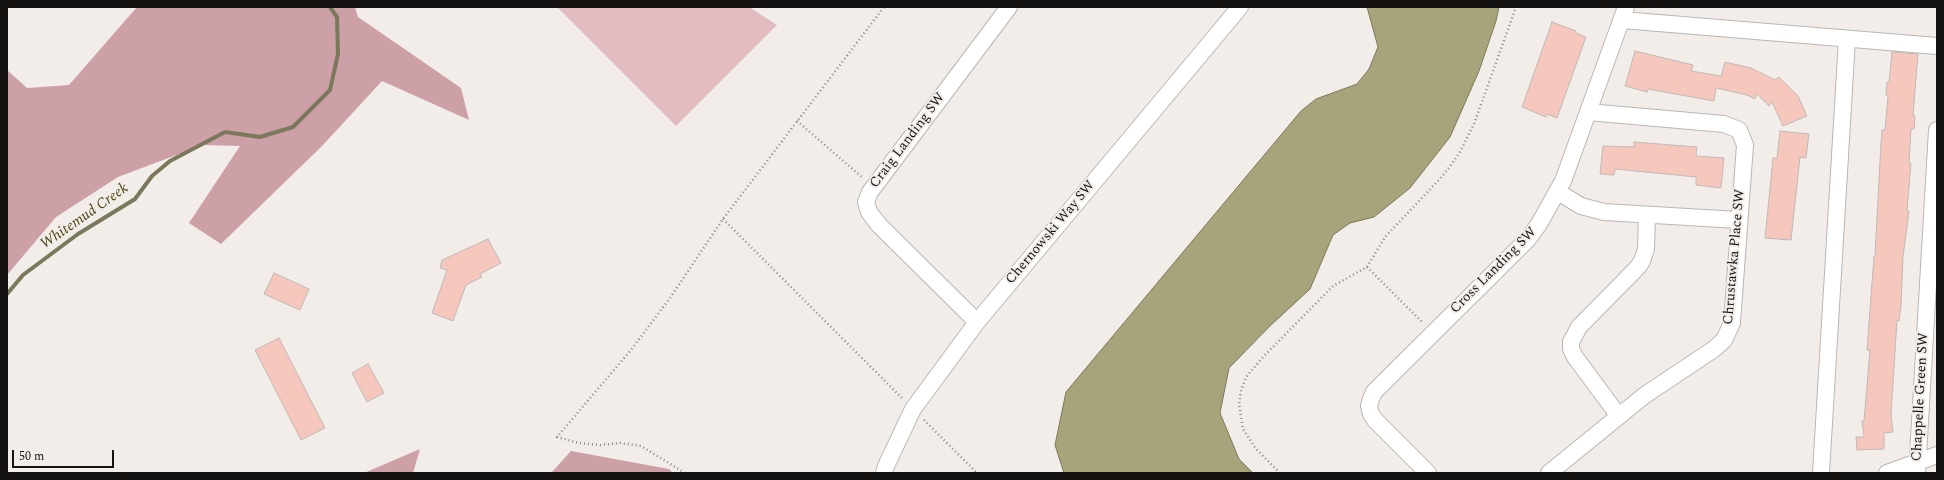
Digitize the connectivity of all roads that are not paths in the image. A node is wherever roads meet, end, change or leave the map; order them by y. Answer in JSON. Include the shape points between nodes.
{"nodes":[{"id":1,"x":1010,"y":7,"type":"edge"},
{"id":2,"x":1240,"y":7,"type":"edge"},
{"id":3,"x":1624,"y":14,"type":"edge"},
{"id":4,"x":1847,"y":39,"type":"junction"},
{"id":5,"x":1937,"y":46,"type":"edge"},
{"id":6,"x":1588,"y":112,"type":"junction"},
{"id":7,"x":1937,"y":138,"type":"edge"},
{"id":8,"x":1558,"y":192,"type":"junction"},
{"id":9,"x":1647,"y":215,"type":"junction"},
{"id":10,"x":1738,"y":220,"type":"junction"},
{"id":11,"x":977,"y":322,"type":"junction"},
{"id":12,"x":1618,"y":415,"type":"junction"},
{"id":13,"x":1937,"y":455,"type":"edge"},
{"id":14,"x":1917,"y":468,"type":"edge"},
{"id":15,"x":884,"y":473,"type":"edge"},
{"id":16,"x":1428,"y":473,"type":"edge"},
{"id":17,"x":1549,"y":473,"type":"edge"},
{"id":18,"x":1821,"y":473,"type":"edge"},
{"id":19,"x":1887,"y":473,"type":"edge"}],
"edges":[{"from":1,"to":11,"type":"street","name":"Craig Landing SW","via":[[874,187],[866,202],[869,212],[879,225]]},
{"from":2,"to":11,"type":"street","name":"Chernowski Way SW"},
{"from":3,"to":4,"type":"street"},
{"from":3,"to":6,"type":"street","name":"Cross Landing SW"},
{"from":4,"to":5,"type":"street"},
{"from":4,"to":18,"type":"street"},
{"from":6,"to":8,"type":"street","name":"Cross Landing SW"},
{"from":6,"to":10,"type":"street","name":"Chrustawka Place SW","via":[[1724,124],[1739,130],[1745,145]]},
{"from":7,"to":14,"type":"street","name":"Chappelle Green SW"},
{"from":8,"to":9,"type":"street","via":[[1592,210]]},
{"from":8,"to":16,"type":"street","name":"Cross Landing SW","via":[[1528,239],[1374,392],[1369,406],[1371,414]]},
{"from":9,"to":10,"type":"street"},
{"from":9,"to":12,"type":"street","via":[[1646,249],[1638,268],[1579,327],[1571,342],[1575,357]]},
{"from":10,"to":12,"type":"street","name":"Chrustawka Place SW","via":[[1732,323],[1724,340]]},
{"from":11,"to":15,"type":"street","name":"Chernowski Way SW","via":[[913,410]]},
{"from":12,"to":17,"type":"street","name":"Chrustawka Place SW"},
{"from":13,"to":14,"type":"street"},
{"from":14,"to":19,"type":"street"}]}
